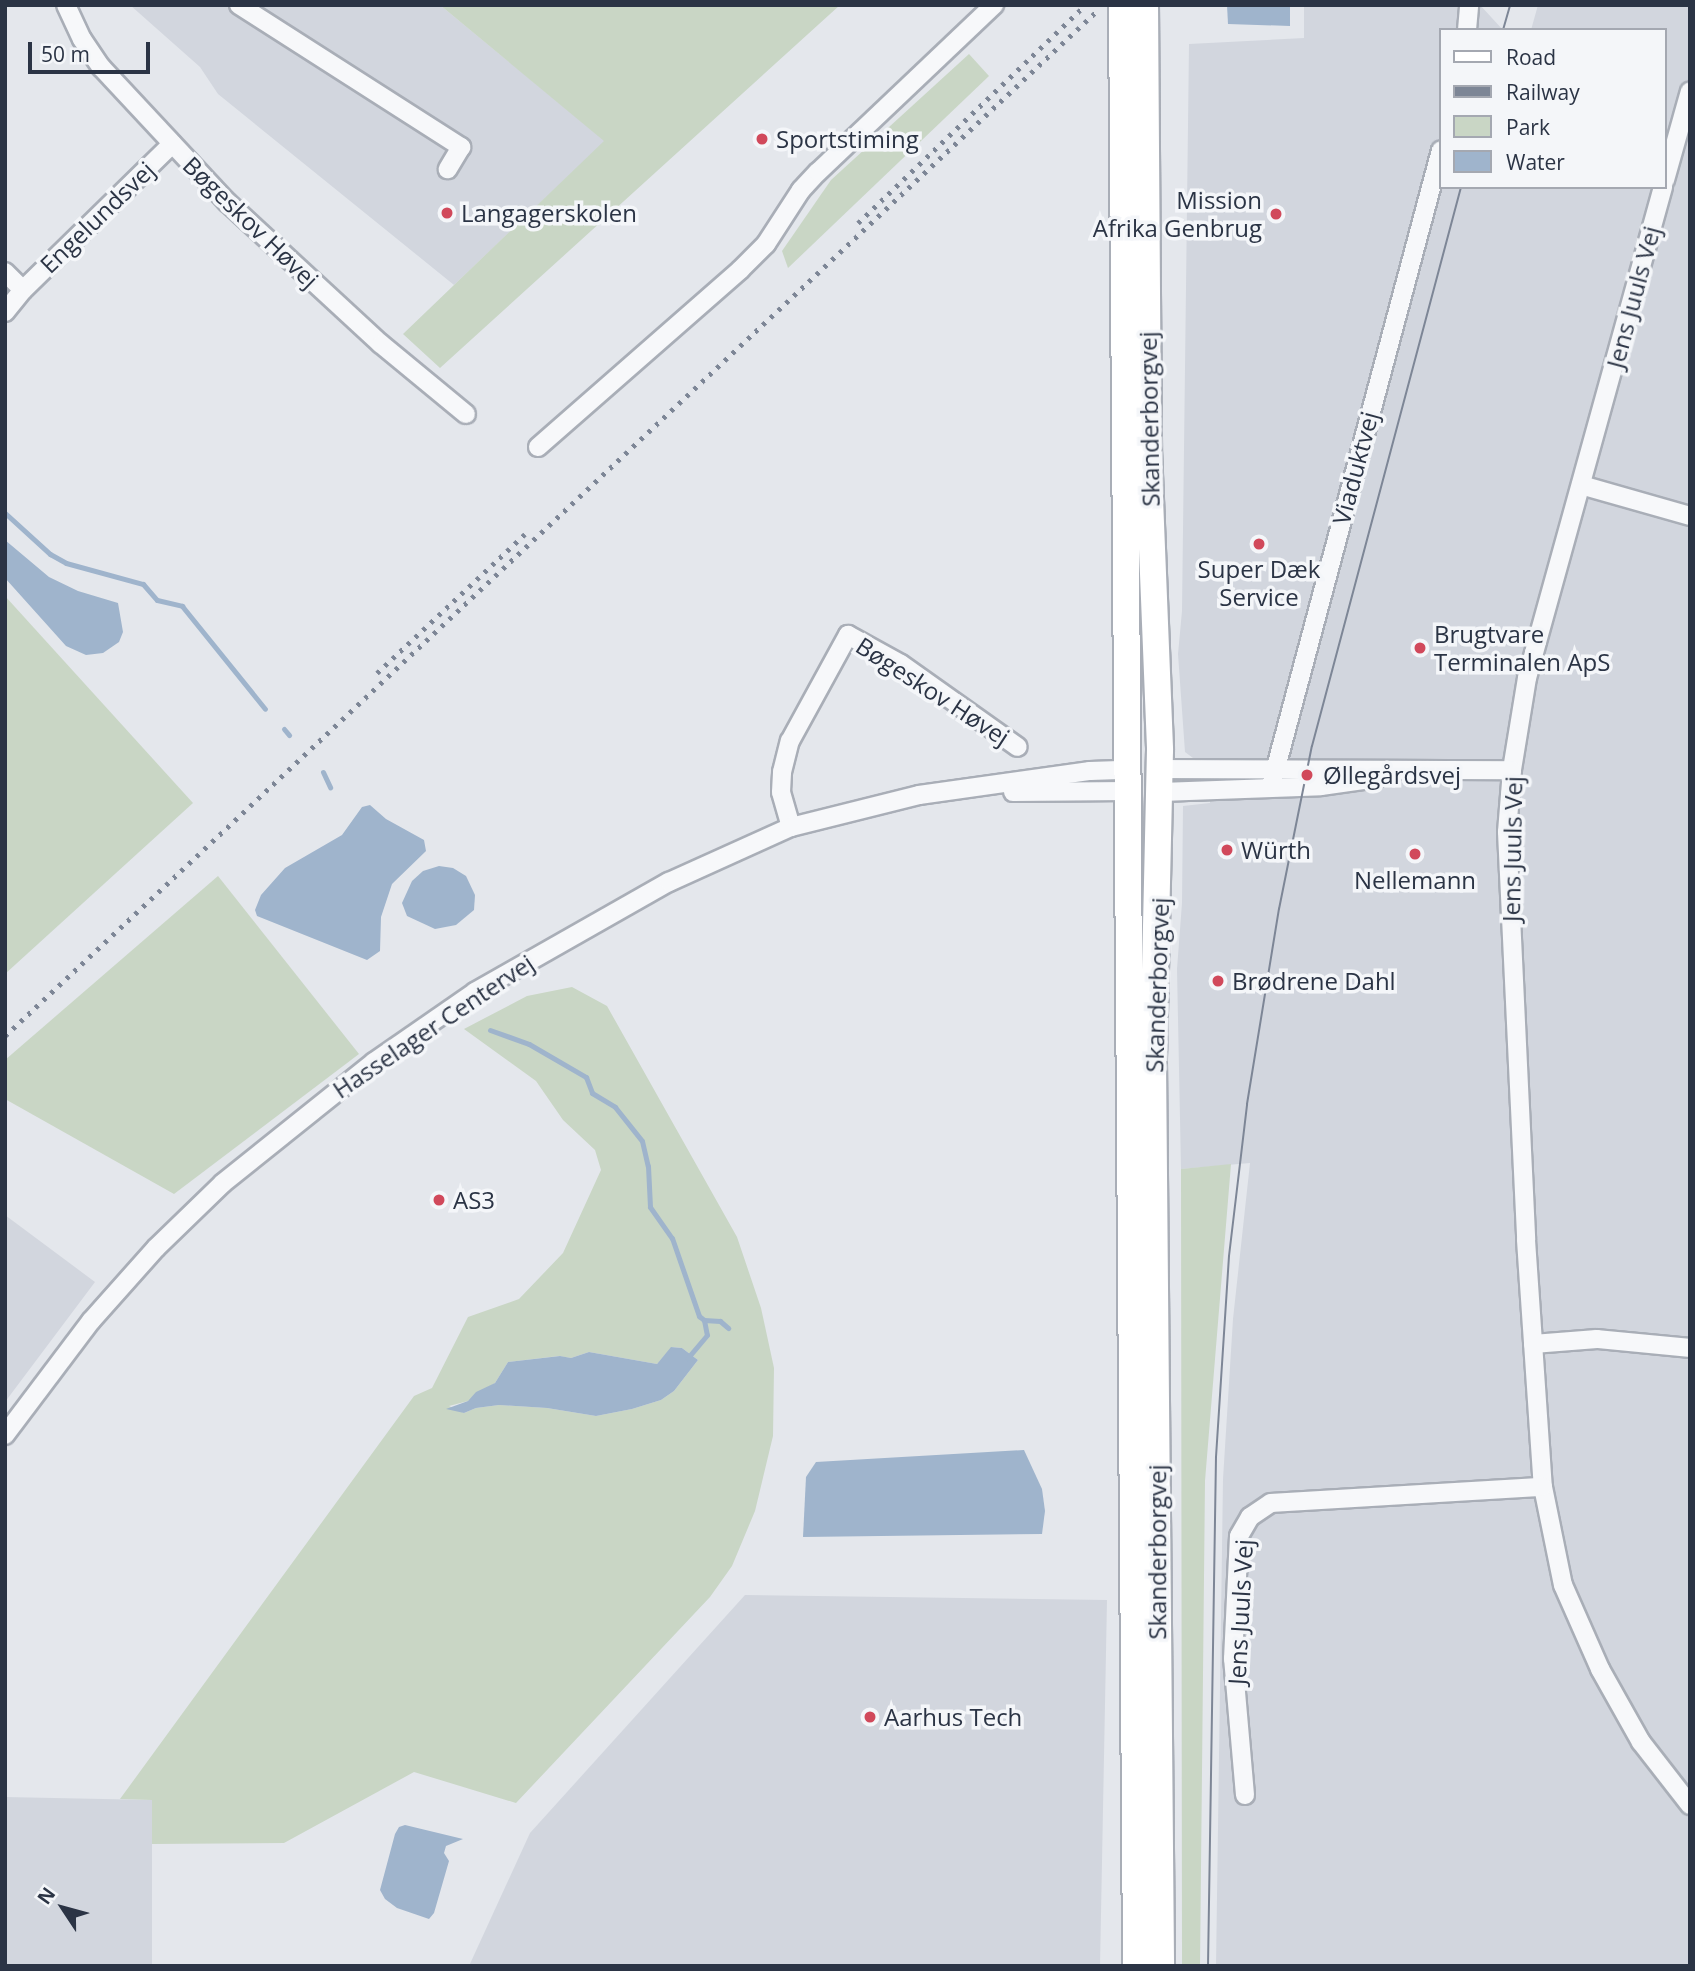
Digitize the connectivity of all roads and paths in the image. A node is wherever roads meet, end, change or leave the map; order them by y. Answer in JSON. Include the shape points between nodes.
{"nodes":[{"id":1,"x":66,"y":5,"type":"edge"},
{"id":2,"x":239,"y":5,"type":"edge"},
{"id":3,"x":994,"y":5,"type":"edge"},
{"id":4,"x":1122,"y":5,"type":"edge"},
{"id":5,"x":1146,"y":5,"type":"edge"},
{"id":6,"x":1469,"y":5,"type":"edge"},
{"id":7,"x":1468,"y":28,"type":"edge"},
{"id":8,"x":1690,"y":91,"type":"edge"},
{"id":9,"x":172,"y":144,"type":"junction"},
{"id":10,"x":1440,"y":154,"type":"edge"},
{"id":11,"x":447,"y":169,"type":"dead end"},
{"id":12,"x":1667,"y":173,"type":"edge"},
{"id":13,"x":1662,"y":189,"type":"edge"},
{"id":14,"x":5,"y":272,"type":"edge"},
{"id":15,"x":23,"y":290,"type":"junction"},
{"id":16,"x":5,"y":312,"type":"edge"},
{"id":17,"x":466,"y":414,"type":"dead end"},
{"id":18,"x":538,"y":447,"type":"dead end"},
{"id":19,"x":1581,"y":485,"type":"junction"},
{"id":20,"x":1690,"y":516,"type":"edge"},
{"id":21,"x":1018,"y":747,"type":"dead end"},
{"id":22,"x":1276,"y":768,"type":"junction"},
{"id":23,"x":1512,"y":770,"type":"junction"},
{"id":24,"x":1414,"y":772,"type":"junction"},
{"id":25,"x":1144,"y":780,"type":"junction"},
{"id":26,"x":1271,"y":786,"type":"junction"},
{"id":27,"x":971,"y":789,"type":"junction"},
{"id":28,"x":792,"y":827,"type":"junction"},
{"id":29,"x":1533,"y":1344,"type":"junction"},
{"id":30,"x":1690,"y":1348,"type":"edge"},
{"id":31,"x":5,"y":1434,"type":"edge"},
{"id":32,"x":1543,"y":1487,"type":"junction"},
{"id":33,"x":1245,"y":1795,"type":"dead end"},
{"id":34,"x":1690,"y":1805,"type":"edge"},
{"id":35,"x":1136,"y":1966,"type":"edge"},
{"id":36,"x":1161,"y":1966,"type":"edge"}],
"edges":[{"from":1,"to":9,"type":"street","name":"Bøgeskov Høvej","via":[[101,67]]},
{"from":2,"to":11,"type":"street","via":[[461,147]]},
{"from":3,"to":18,"type":"street","via":[[818,172],[766,244],[740,270]]},
{"from":4,"to":25,"type":"main road","name":"Skanderborgvej","via":[[1126,591]]},
{"from":5,"to":25,"type":"main road","name":"Skanderborgvej"},
{"from":6,"to":7,"type":"street"},
{"from":8,"to":12,"type":"street"},
{"from":9,"to":15,"type":"street","name":"Engelundsvej"},
{"from":9,"to":17,"type":"street","name":"Bøgeskov Høvej","via":[[283,257]]},
{"from":10,"to":22,"type":"street","name":"Viaduktvej"},
{"from":13,"to":19,"type":"street","name":"Jens Juuls Vej"},
{"from":14,"to":15,"type":"street","name":"Engelundsvej"},
{"from":15,"to":16,"type":"street","name":"Engelundsvej"},
{"from":19,"to":20,"type":"street"},
{"from":19,"to":23,"type":"street","name":"Jens Juuls Vej","via":[[1527,678]]},
{"from":21,"to":28,"type":"street","name":"Bøgeskov Høvej","via":[[901,664],[848,635],[790,741],[782,792]]},
{"from":22,"to":24,"type":"street"},
{"from":22,"to":25,"type":"street"},
{"from":22,"to":26,"type":"street","name":"Viaduktvej"},
{"from":23,"to":24,"type":"street"},
{"from":23,"to":29,"type":"street","name":"Jens Juuls Vej","via":[[1507,832],[1510,943]]},
{"from":24,"to":26,"type":"street","via":[[1321,786]]},
{"from":25,"to":26,"type":"street"},
{"from":25,"to":27,"type":"street","name":"Hasselager Centervej"},
{"from":25,"to":27,"type":"street","name":"Hasselager Centervej","via":[[998,793]]},
{"from":25,"to":35,"type":"main road","name":"Skanderborgvej"},
{"from":25,"to":36,"type":"main road","name":"Skanderborgvej","via":[[1155,1009]]},
{"from":27,"to":28,"type":"street","name":"Hasselager Centervej","via":[[885,802]]},
{"from":28,"to":31,"type":"street","name":"Hasselager Centervej","via":[[669,882],[475,992],[278,1136],[156,1248],[91,1321]]},
{"from":29,"to":30,"type":"street","via":[[1597,1339]]},
{"from":29,"to":32,"type":"street","name":"Jens Juuls Vej"},
{"from":32,"to":33,"type":"street","name":"Jens Juuls Vej","via":[[1271,1503],[1250,1517],[1239,1536],[1233,1659]]},
{"from":32,"to":34,"type":"street","name":"Jens Juuls Vej","via":[[1563,1585],[1600,1669],[1641,1742]]}]}
